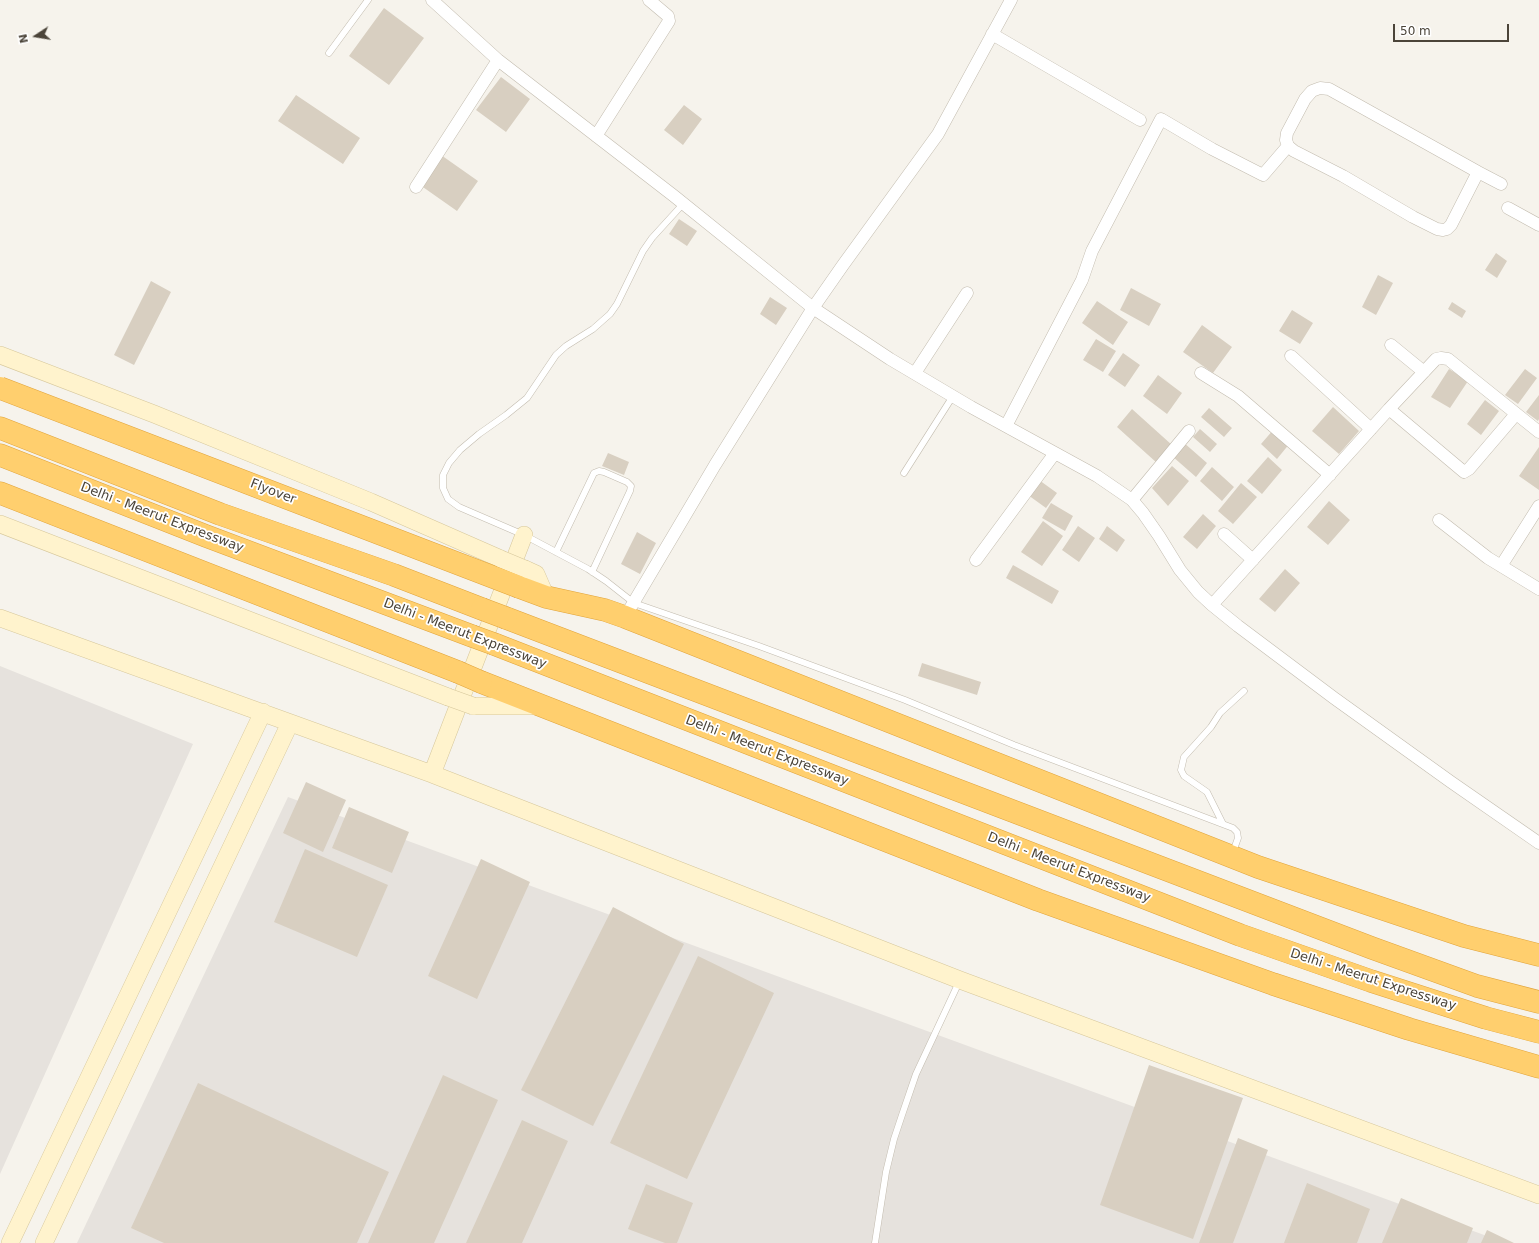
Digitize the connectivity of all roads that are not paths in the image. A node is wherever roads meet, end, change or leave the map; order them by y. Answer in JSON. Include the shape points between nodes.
{"nodes":[{"id":1,"x":368,"y":0,"type":"edge"},
{"id":2,"x":432,"y":0,"type":"edge"},
{"id":3,"x":649,"y":0,"type":"edge"},
{"id":4,"x":1011,"y":0,"type":"edge"},
{"id":5,"x":992,"y":34,"type":"junction"},
{"id":6,"x":329,"y":53,"type":"dead end"},
{"id":7,"x":498,"y":60,"type":"junction"},
{"id":8,"x":1140,"y":120,"type":"dead end"},
{"id":9,"x":596,"y":136,"type":"junction"},
{"id":10,"x":1288,"y":146,"type":"junction"},
{"id":11,"x":1478,"y":172,"type":"junction"},
{"id":12,"x":1501,"y":184,"type":"dead end"},
{"id":13,"x":416,"y":187,"type":"dead end"},
{"id":14,"x":683,"y":204,"type":"junction"},
{"id":15,"x":1508,"y":208,"type":"dead end"},
{"id":16,"x":1539,"y":225,"type":"edge"},
{"id":17,"x":967,"y":293,"type":"dead end"},
{"id":18,"x":813,"y":308,"type":"junction"},
{"id":19,"x":1391,"y":345,"type":"dead end"},
{"id":20,"x":0,"y":355,"type":"edge"},
{"id":21,"x":1291,"y":356,"type":"dead end"},
{"id":22,"x":1201,"y":372,"type":"dead end"},
{"id":23,"x":1424,"y":372,"type":"junction"},
{"id":24,"x":914,"y":373,"type":"junction"},
{"id":25,"x":0,"y":388,"type":"edge"},
{"id":26,"x":953,"y":396,"type":"junction"},
{"id":27,"x":1389,"y":409,"type":"junction"},
{"id":28,"x":1516,"y":414,"type":"junction"},
{"id":29,"x":1006,"y":426,"type":"junction"},
{"id":30,"x":0,"y":428,"type":"edge"},
{"id":31,"x":1371,"y":429,"type":"junction"},
{"id":32,"x":1189,"y":431,"type":"dead end"},
{"id":33,"x":1539,"y":432,"type":"edge"},
{"id":34,"x":1055,"y":453,"type":"junction"},
{"id":35,"x":0,"y":455,"type":"edge"},
{"id":36,"x":904,"y":473,"type":"dead end"},
{"id":37,"x":1330,"y":475,"type":"junction"},
{"id":38,"x":0,"y":493,"type":"edge"},
{"id":39,"x":1132,"y":500,"type":"junction"},
{"id":40,"x":1539,"y":506,"type":"edge"},
{"id":41,"x":1439,"y":520,"type":"dead end"},
{"id":42,"x":0,"y":524,"type":"edge"},
{"id":43,"x":1224,"y":534,"type":"dead end"},
{"id":44,"x":524,"y":535,"type":"junction"},
{"id":45,"x":556,"y":552,"type":"junction"},
{"id":46,"x":976,"y":560,"type":"dead end"},
{"id":47,"x":1253,"y":560,"type":"junction"},
{"id":48,"x":1501,"y":566,"type":"junction"},
{"id":49,"x":592,"y":572,"type":"junction"},
{"id":50,"x":522,"y":578,"type":"junction"},
{"id":51,"x":1539,"y":589,"type":"edge"},
{"id":52,"x":1212,"y":605,"type":"junction"},
{"id":53,"x":630,"y":610,"type":"junction"},
{"id":54,"x":0,"y":618,"type":"edge"},
{"id":55,"x":1244,"y":691,"type":"dead end"},
{"id":56,"x":542,"y":706,"type":"junction"},
{"id":57,"x":263,"y":712,"type":"junction"},
{"id":58,"x":290,"y":723,"type":"junction"},
{"id":59,"x":432,"y":774,"type":"junction"},
{"id":60,"x":1223,"y":824,"type":"junction"},
{"id":61,"x":1539,"y":843,"type":"edge"},
{"id":62,"x":1232,"y":856,"type":"junction"},
{"id":63,"x":1539,"y":955,"type":"edge"},
{"id":64,"x":960,"y":980,"type":"junction"},
{"id":65,"x":1539,"y":1002,"type":"edge"},
{"id":66,"x":1539,"y":1032,"type":"edge"},
{"id":67,"x":1493,"y":1055,"type":"junction"},
{"id":68,"x":1539,"y":1067,"type":"edge"},
{"id":69,"x":1539,"y":1073,"type":"edge"},
{"id":70,"x":1539,"y":1195,"type":"edge"},
{"id":71,"x":10,"y":1243,"type":"edge"},
{"id":72,"x":44,"y":1243,"type":"edge"},
{"id":73,"x":875,"y":1243,"type":"edge"}],
"edges":[{"from":1,"to":6,"type":"lane"},
{"from":2,"to":7,"type":"street"},
{"from":3,"to":9,"type":"street","via":[[668,16],[669,21]]},
{"from":4,"to":5,"type":"street"},
{"from":5,"to":8,"type":"street"},
{"from":5,"to":18,"type":"street","via":[[938,134]]},
{"from":7,"to":9,"type":"street"},
{"from":7,"to":13,"type":"street"},
{"from":9,"to":14,"type":"street"},
{"from":10,"to":11,"type":"street","via":[[1413,217],[1443,230],[1451,225]]},
{"from":10,"to":11,"type":"street","via":[[1287,133],[1305,100],[1312,91],[1320,88],[1329,89]]},
{"from":10,"to":29,"type":"street","via":[[1263,175],[1161,119],[1092,251],[1082,280]]},
{"from":11,"to":12,"type":"street"},
{"from":14,"to":18,"type":"street"},
{"from":14,"to":44,"type":"lane","via":[[643,251],[617,304],[605,320],[556,355],[523,401],[460,450],[443,475],[443,488],[448,500],[459,508]]},
{"from":15,"to":16,"type":"street"},
{"from":17,"to":24,"type":"street"},
{"from":18,"to":24,"type":"street"},
{"from":18,"to":53,"type":"street","via":[[714,465]]},
{"from":19,"to":23,"type":"street"},
{"from":20,"to":50,"type":"main road","bridge":true,"via":[[371,502],[501,559]]},
{"from":21,"to":31,"type":"street"},
{"from":22,"to":37,"type":"street","via":[[1238,396]]},
{"from":23,"to":27,"type":"street"},
{"from":23,"to":28,"type":"street","via":[[1436,359],[1448,359]]},
{"from":24,"to":26,"type":"street"},
{"from":25,"to":50,"type":"highway","name":"Flyover","bridge":true},
{"from":26,"to":29,"type":"street"},
{"from":26,"to":36,"type":"lane"},
{"from":27,"to":28,"type":"street","via":[[1464,472]]},
{"from":27,"to":31,"type":"street"},
{"from":28,"to":33,"type":"street"},
{"from":29,"to":34,"type":"street"},
{"from":30,"to":65,"type":"highway","name":"Delhi - Meerut Expressway","bridge":true,"via":[[220,514],[482,608],[1372,948],[1477,986]]},
{"from":31,"to":37,"type":"street"},
{"from":32,"to":39,"type":"street"},
{"from":34,"to":39,"type":"street","via":[[1097,476]]},
{"from":34,"to":46,"type":"street"},
{"from":35,"to":66,"type":"highway","name":"Delhi - Meerut Expressway","bridge":true,"via":[[206,536],[494,644],[1240,935],[1371,981]]},
{"from":37,"to":47,"type":"street"},
{"from":38,"to":56,"type":"highway","bridge":true},
{"from":39,"to":52,"type":"street","via":[[1180,570]]},
{"from":40,"to":48,"type":"street"},
{"from":41,"to":48,"type":"street"},
{"from":42,"to":56,"type":"main road","bridge":true,"via":[[473,706]]},
{"from":43,"to":47,"type":"street"},
{"from":44,"to":45,"type":"lane"},
{"from":44,"to":59,"type":"main road"},
{"from":45,"to":49,"type":"lane"},
{"from":45,"to":49,"type":"lane","via":[[594,473],[604,472],[627,482],[631,486],[630,491]]},
{"from":47,"to":52,"type":"street"},
{"from":48,"to":51,"type":"street"},
{"from":49,"to":53,"type":"lane"},
{"from":50,"to":53,"type":"highway","name":"Flyover","via":[[546,597],[605,610]]},
{"from":52,"to":61,"type":"street","via":[[1334,698]]},
{"from":53,"to":60,"type":"lane","via":[[759,646]]},
{"from":53,"to":62,"type":"highway","name":"Flyover"},
{"from":54,"to":57,"type":"main road"},
{"from":55,"to":60,"type":"lane","via":[[1220,713],[1184,757],[1181,770],[1184,776],[1207,792]]},
{"from":56,"to":67,"type":"highway","via":[[1038,900],[1272,984]]},
{"from":57,"to":58,"type":"main road"},
{"from":57,"to":71,"type":"main road"},
{"from":58,"to":59,"type":"main road"},
{"from":58,"to":72,"type":"main road"},
{"from":59,"to":64,"type":"main road"},
{"from":60,"to":62,"type":"lane","via":[[1237,832],[1238,838]]},
{"from":62,"to":63,"type":"highway","name":"Flyover","via":[[1464,936]]},
{"from":64,"to":70,"type":"main road"},
{"from":64,"to":73,"type":"lane","via":[[916,1074],[902,1115],[886,1172]]},
{"from":67,"to":68,"type":"highway"},
{"from":67,"to":69,"type":"highway"}]}
